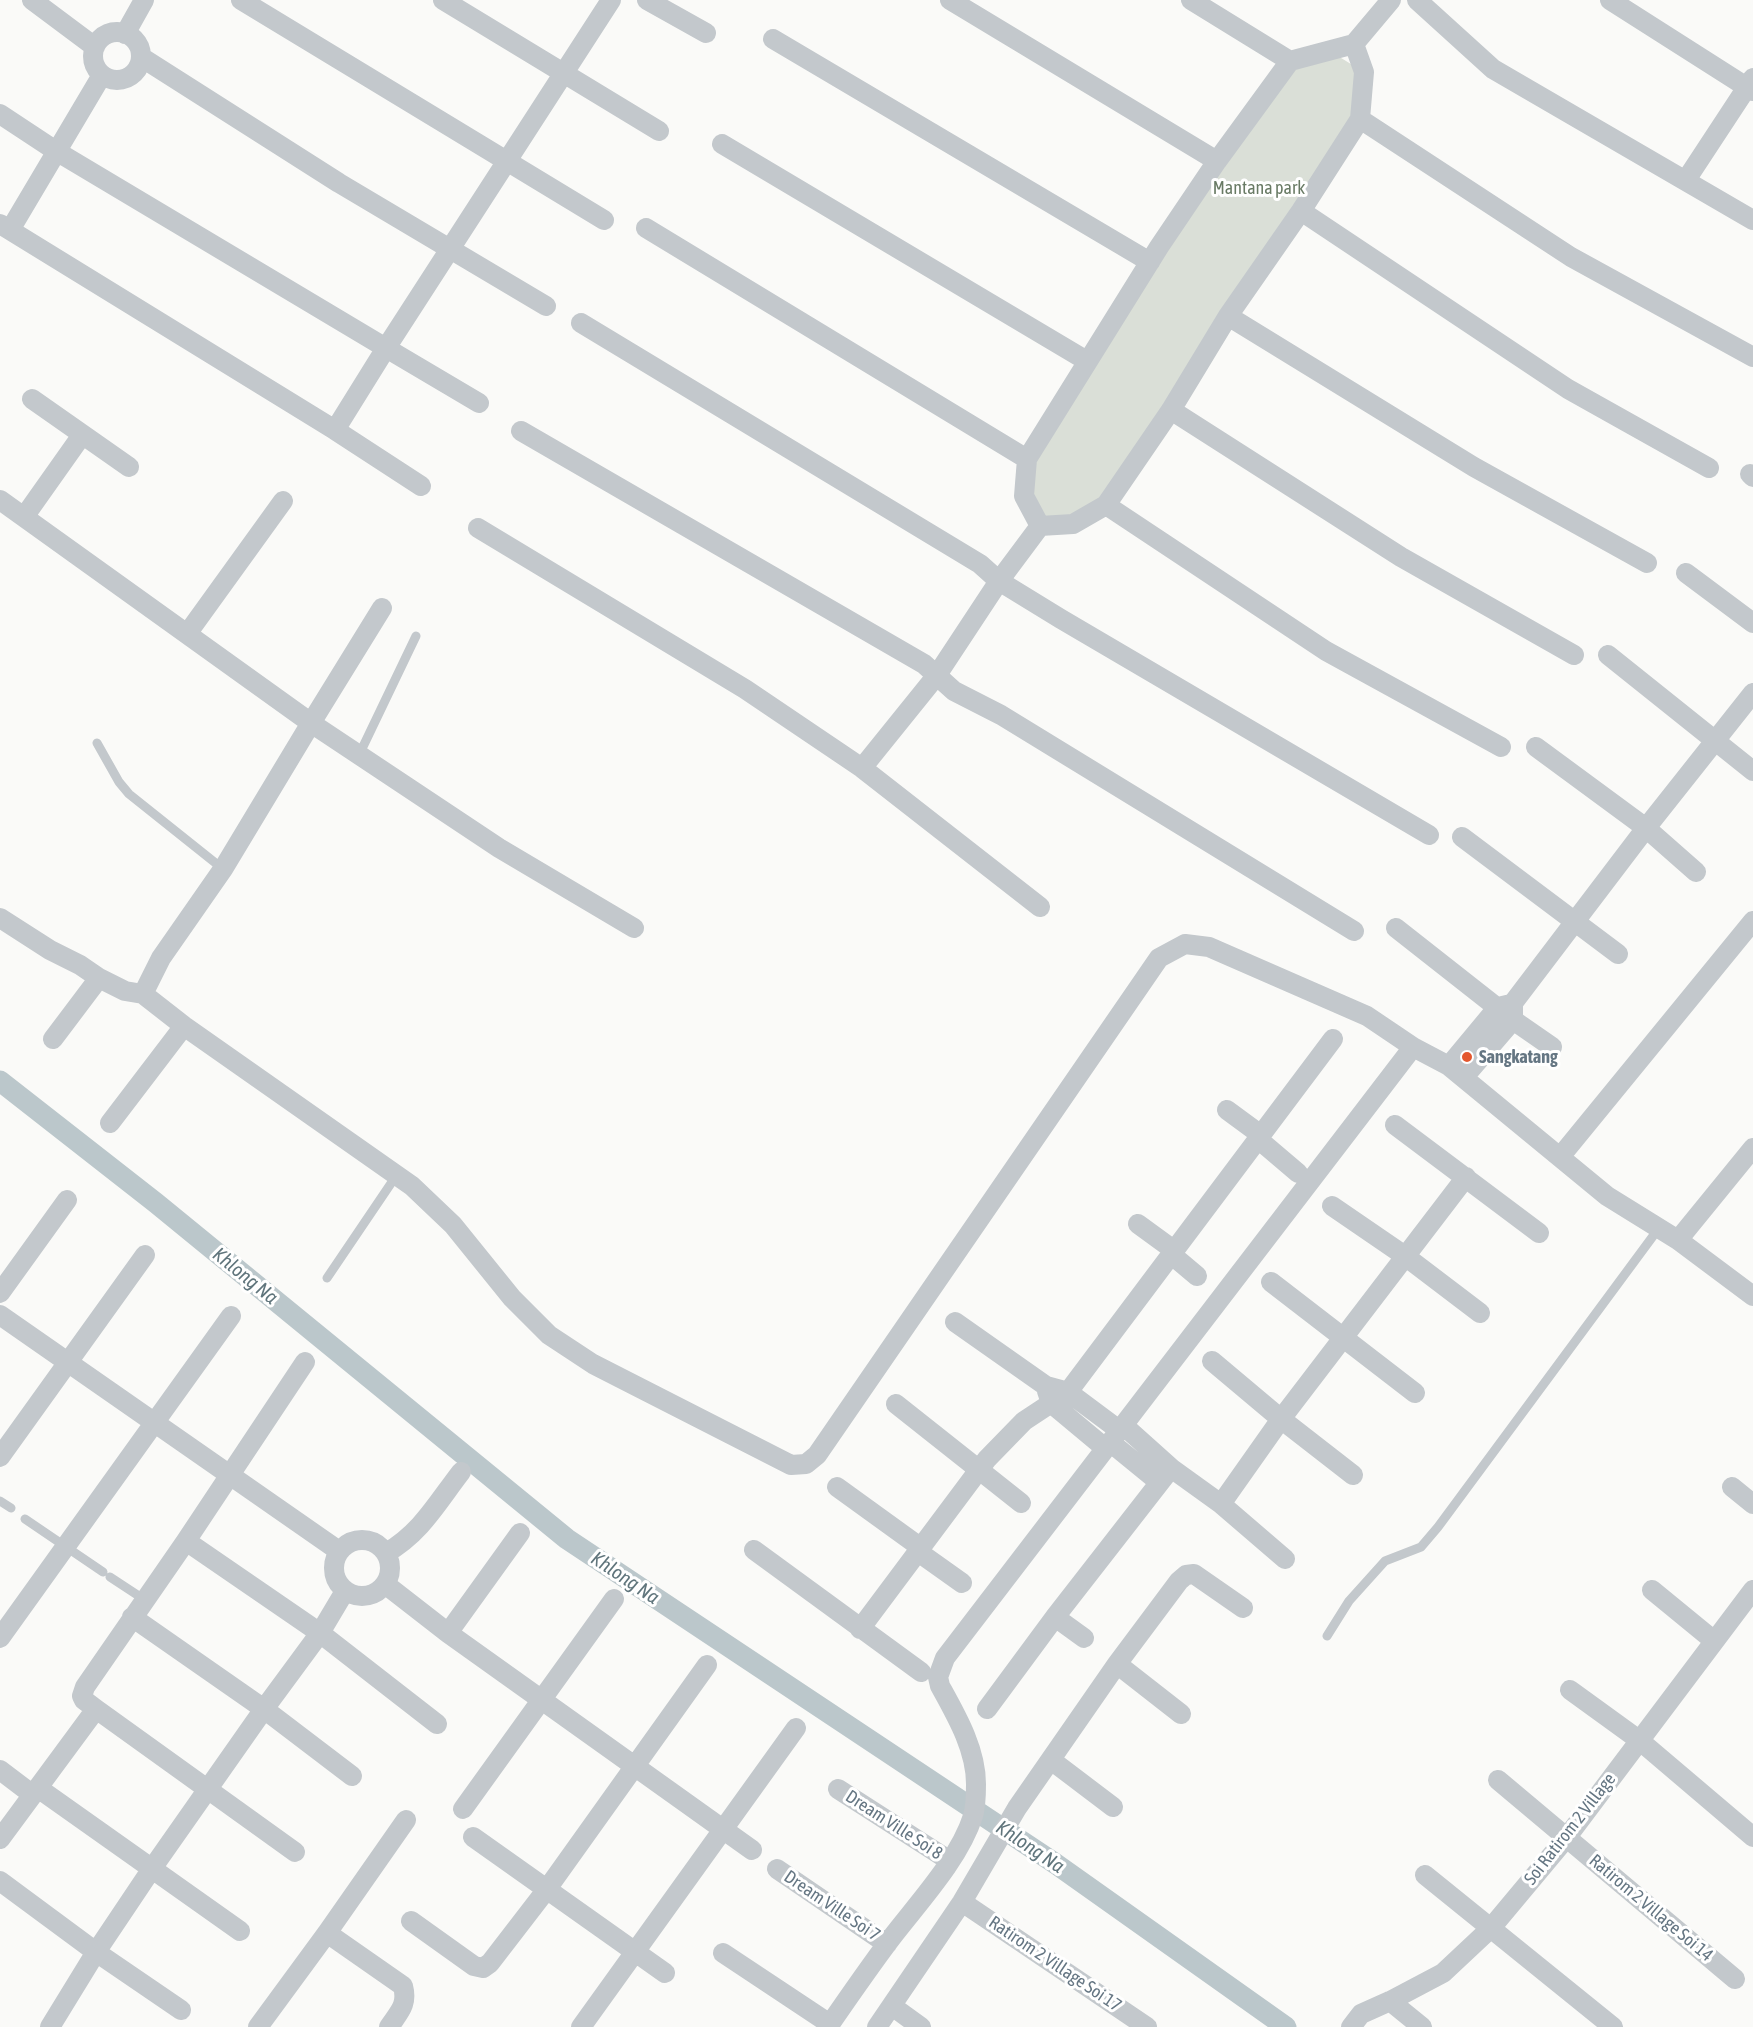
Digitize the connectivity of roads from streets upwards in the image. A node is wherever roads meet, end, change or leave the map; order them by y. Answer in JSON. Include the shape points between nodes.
{"nodes":[{"id":1,"x":32,"y":0,"type":"edge"},
{"id":2,"x":144,"y":0,"type":"edge"},
{"id":3,"x":241,"y":0,"type":"edge"},
{"id":4,"x":443,"y":0,"type":"edge"},
{"id":5,"x":611,"y":0,"type":"edge"},
{"id":6,"x":647,"y":0,"type":"edge"},
{"id":7,"x":950,"y":0,"type":"edge"},
{"id":8,"x":1191,"y":0,"type":"edge"},
{"id":9,"x":1391,"y":0,"type":"edge"},
{"id":10,"x":1417,"y":0,"type":"edge"},
{"id":11,"x":1610,"y":0,"type":"edge"},
{"id":12,"x":706,"y":33,"type":"dead end"},
{"id":13,"x":125,"y":34,"type":"junction"},
{"id":14,"x":773,"y":39,"type":"dead end"},
{"id":15,"x":1354,"y":44,"type":"junction"},
{"id":16,"x":95,"y":47,"type":"junction"},
{"id":17,"x":141,"y":57,"type":"junction"},
{"id":18,"x":1290,"y":61,"type":"junction"},
{"id":19,"x":562,"y":74,"type":"junction"},
{"id":20,"x":102,"y":75,"type":"junction"},
{"id":21,"x":1751,"y":85,"type":"edge"},
{"id":22,"x":0,"y":114,"type":"edge"},
{"id":23,"x":1360,"y":119,"type":"junction"},
{"id":24,"x":659,"y":131,"type":"dead end"},
{"id":25,"x":722,"y":144,"type":"dead end"},
{"id":26,"x":56,"y":151,"type":"junction"},
{"id":27,"x":506,"y":161,"type":"junction"},
{"id":28,"x":1217,"y":161,"type":"junction"},
{"id":29,"x":1686,"y":180,"type":"junction"},
{"id":30,"x":1301,"y":211,"type":"junction"},
{"id":31,"x":604,"y":220,"type":"dead end"},
{"id":32,"x":1753,"y":220,"type":"edge"},
{"id":33,"x":5,"y":227,"type":"edge"},
{"id":34,"x":646,"y":228,"type":"dead end"},
{"id":35,"x":450,"y":249,"type":"junction"},
{"id":36,"x":1150,"y":262,"type":"junction"},
{"id":37,"x":546,"y":306,"type":"dead end"},
{"id":38,"x":1228,"y":316,"type":"junction"},
{"id":39,"x":581,"y":323,"type":"dead end"},
{"id":40,"x":386,"y":348,"type":"junction"},
{"id":41,"x":1753,"y":357,"type":"edge"},
{"id":42,"x":1087,"y":361,"type":"junction"},
{"id":43,"x":32,"y":399,"type":"dead end"},
{"id":44,"x":479,"y":403,"type":"dead end"},
{"id":45,"x":1171,"y":410,"type":"junction"},
{"id":46,"x":335,"y":430,"type":"junction"},
{"id":47,"x":520,"y":431,"type":"dead end"},
{"id":48,"x":82,"y":435,"type":"junction"},
{"id":49,"x":1028,"y":459,"type":"junction"},
{"id":50,"x":129,"y":467,"type":"dead end"},
{"id":51,"x":1709,"y":468,"type":"dead end"},
{"id":52,"x":421,"y":486,"type":"dead end"},
{"id":53,"x":0,"y":500,"type":"edge"},
{"id":54,"x":283,"y":501,"type":"dead end"},
{"id":55,"x":1106,"y":505,"type":"junction"},
{"id":56,"x":24,"y":517,"type":"junction"},
{"id":57,"x":1040,"y":526,"type":"junction"},
{"id":58,"x":478,"y":528,"type":"dead end"},
{"id":59,"x":1647,"y":562,"type":"dead end"},
{"id":60,"x":1686,"y":573,"type":"dead end"},
{"id":61,"x":999,"y":581,"type":"junction"},
{"id":62,"x":382,"y":608,"type":"dead end"},
{"id":63,"x":1753,"y":623,"type":"edge"},
{"id":64,"x":187,"y":634,"type":"junction"},
{"id":65,"x":1574,"y":655,"type":"dead end"},
{"id":66,"x":1608,"y":655,"type":"dead end"},
{"id":67,"x":937,"y":675,"type":"junction"},
{"id":68,"x":1753,"y":693,"type":"edge"},
{"id":69,"x":310,"y":723,"type":"junction"},
{"id":70,"x":1716,"y":741,"type":"junction"},
{"id":71,"x":1501,"y":747,"type":"dead end"},
{"id":72,"x":1536,"y":747,"type":"dead end"},
{"id":73,"x":862,"y":768,"type":"junction"},
{"id":74,"x":1753,"y":771,"type":"edge"},
{"id":75,"x":1646,"y":828,"type":"junction"},
{"id":76,"x":1429,"y":835,"type":"dead end"},
{"id":77,"x":1462,"y":837,"type":"dead end"},
{"id":78,"x":1696,"y":872,"type":"dead end"},
{"id":79,"x":1040,"y":907,"type":"dead end"},
{"id":80,"x":0,"y":918,"type":"edge"},
{"id":81,"x":1575,"y":921,"type":"junction"},
{"id":82,"x":1753,"y":921,"type":"edge"},
{"id":83,"x":634,"y":928,"type":"dead end"},
{"id":84,"x":1396,"y":928,"type":"dead end"},
{"id":85,"x":1354,"y":931,"type":"dead end"},
{"id":86,"x":1618,"y":954,"type":"dead end"},
{"id":87,"x":99,"y":978,"type":"junction"},
{"id":88,"x":143,"y":994,"type":"junction"},
{"id":89,"x":1508,"y":1010,"type":"junction"},
{"id":90,"x":184,"y":1026,"type":"junction"},
{"id":91,"x":53,"y":1039,"type":"dead end"},
{"id":92,"x":1333,"y":1039,"type":"dead end"},
{"id":93,"x":1413,"y":1047,"type":"junction"},
{"id":94,"x":1551,"y":1047,"type":"dead end"},
{"id":95,"x":1456,"y":1071,"type":"junction"},
{"id":96,"x":1227,"y":1110,"type":"dead end"},
{"id":97,"x":110,"y":1123,"type":"dead end"},
{"id":98,"x":1395,"y":1125,"type":"dead end"},
{"id":99,"x":1260,"y":1137,"type":"junction"},
{"id":100,"x":1753,"y":1148,"type":"edge"},
{"id":101,"x":1560,"y":1157,"type":"junction"},
{"id":102,"x":1298,"y":1173,"type":"dead end"},
{"id":103,"x":1466,"y":1177,"type":"junction"},
{"id":104,"x":67,"y":1200,"type":"dead end"},
{"id":105,"x":1332,"y":1206,"type":"dead end"},
{"id":106,"x":1138,"y":1224,"type":"dead end"},
{"id":107,"x":1539,"y":1233,"type":"dead end"},
{"id":108,"x":1678,"y":1240,"type":"junction"},
{"id":109,"x":1173,"y":1253,"type":"junction"},
{"id":110,"x":145,"y":1255,"type":"dead end"},
{"id":111,"x":1406,"y":1256,"type":"junction"},
{"id":112,"x":1197,"y":1276,"type":"dead end"},
{"id":113,"x":1271,"y":1282,"type":"dead end"},
{"id":114,"x":0,"y":1293,"type":"edge"},
{"id":115,"x":1753,"y":1296,"type":"edge"},
{"id":116,"x":1480,"y":1313,"type":"dead end"},
{"id":117,"x":0,"y":1315,"type":"edge"},
{"id":118,"x":231,"y":1316,"type":"dead end"},
{"id":119,"x":955,"y":1322,"type":"dead end"},
{"id":120,"x":1342,"y":1338,"type":"junction"},
{"id":121,"x":1212,"y":1361,"type":"dead end"},
{"id":122,"x":305,"y":1362,"type":"dead end"},
{"id":123,"x":68,"y":1363,"type":"junction"},
{"id":124,"x":1068,"y":1392,"type":"junction"},
{"id":125,"x":1048,"y":1394,"type":"junction"},
{"id":126,"x":1415,"y":1394,"type":"dead end"},
{"id":127,"x":896,"y":1404,"type":"dead end"},
{"id":128,"x":1281,"y":1419,"type":"junction"},
{"id":129,"x":154,"y":1424,"type":"junction"},
{"id":130,"x":1114,"y":1436,"type":"junction"},
{"id":131,"x":0,"y":1457,"type":"edge"},
{"id":132,"x":979,"y":1469,"type":"junction"},
{"id":133,"x":461,"y":1472,"type":"dead end"},
{"id":134,"x":229,"y":1475,"type":"junction"},
{"id":135,"x":1165,"y":1475,"type":"junction"},
{"id":136,"x":1353,"y":1475,"type":"dead end"},
{"id":137,"x":837,"y":1487,"type":"dead end"},
{"id":138,"x":1732,"y":1487,"type":"dead end"},
{"id":139,"x":1021,"y":1503,"type":"dead end"},
{"id":140,"x":1221,"y":1504,"type":"junction"},
{"id":141,"x":1753,"y":1504,"type":"edge"},
{"id":142,"x":520,"y":1533,"type":"dead end"},
{"id":143,"x":186,"y":1541,"type":"junction"},
{"id":144,"x":918,"y":1549,"type":"junction"},
{"id":145,"x":754,"y":1550,"type":"dead end"},
{"id":146,"x":339,"y":1551,"type":"junction"},
{"id":147,"x":386,"y":1553,"type":"junction"},
{"id":148,"x":1286,"y":1559,"type":"dead end"},
{"id":149,"x":962,"y":1583,"type":"dead end"},
{"id":150,"x":385,"y":1584,"type":"junction"},
{"id":151,"x":1652,"y":1590,"type":"dead end"},
{"id":152,"x":1753,"y":1590,"type":"edge"},
{"id":153,"x":345,"y":1591,"type":"junction"},
{"id":154,"x":614,"y":1599,"type":"dead end"},
{"id":155,"x":1244,"y":1608,"type":"dead end"},
{"id":156,"x":132,"y":1617,"type":"junction"},
{"id":157,"x":1055,"y":1617,"type":"junction"},
{"id":158,"x":860,"y":1629,"type":"junction"},
{"id":159,"x":320,"y":1633,"type":"junction"},
{"id":160,"x":448,"y":1633,"type":"junction"},
{"id":161,"x":0,"y":1638,"type":"edge"},
{"id":162,"x":1084,"y":1638,"type":"dead end"},
{"id":163,"x":1713,"y":1640,"type":"junction"},
{"id":164,"x":1118,"y":1664,"type":"junction"},
{"id":165,"x":707,"y":1665,"type":"dead end"},
{"id":166,"x":921,"y":1672,"type":"dead end"},
{"id":167,"x":1570,"y":1690,"type":"dead end"},
{"id":168,"x":542,"y":1699,"type":"junction"},
{"id":169,"x":96,"y":1709,"type":"junction"},
{"id":170,"x":264,"y":1709,"type":"junction"},
{"id":171,"x":987,"y":1709,"type":"dead end"},
{"id":172,"x":1181,"y":1714,"type":"dead end"},
{"id":173,"x":437,"y":1724,"type":"dead end"},
{"id":174,"x":796,"y":1728,"type":"dead end"},
{"id":175,"x":1639,"y":1740,"type":"junction"},
{"id":176,"x":1051,"y":1760,"type":"junction"},
{"id":177,"x":635,"y":1766,"type":"junction"},
{"id":178,"x":0,"y":1770,"type":"edge"},
{"id":179,"x":352,"y":1776,"type":"dead end"},
{"id":180,"x":1498,"y":1780,"type":"dead end"},
{"id":181,"x":838,"y":1789,"type":"dead end"},
{"id":182,"x":207,"y":1791,"type":"junction"},
{"id":183,"x":35,"y":1792,"type":"junction"},
{"id":184,"x":1113,"y":1807,"type":"dead end"},
{"id":185,"x":463,"y":1809,"type":"dead end"},
{"id":186,"x":406,"y":1820,"type":"dead end"},
{"id":187,"x":724,"y":1828,"type":"junction"},
{"id":188,"x":473,"y":1837,"type":"dead end"},
{"id":189,"x":1567,"y":1837,"type":"junction"},
{"id":190,"x":1753,"y":1837,"type":"edge"},
{"id":191,"x":0,"y":1839,"type":"edge"},
{"id":192,"x":752,"y":1850,"type":"dead end"},
{"id":193,"x":295,"y":1852,"type":"dead end"},
{"id":194,"x":950,"y":1861,"type":"junction"},
{"id":195,"x":777,"y":1869,"type":"dead end"},
{"id":196,"x":152,"y":1870,"type":"junction"},
{"id":197,"x":1425,"y":1875,"type":"dead end"},
{"id":198,"x":0,"y":1881,"type":"edge"},
{"id":199,"x":547,"y":1889,"type":"junction"},
{"id":200,"x":962,"y":1902,"type":"junction"},
{"id":201,"x":411,"y":1921,"type":"dead end"},
{"id":202,"x":1491,"y":1928,"type":"junction"},
{"id":203,"x":240,"y":1931,"type":"dead end"},
{"id":204,"x":327,"y":1933,"type":"junction"},
{"id":205,"x":887,"y":1944,"type":"junction"},
{"id":206,"x":96,"y":1952,"type":"junction"},
{"id":207,"x":635,"y":1952,"type":"junction"},
{"id":208,"x":723,"y":1953,"type":"dead end"},
{"id":209,"x":665,"y":1973,"type":"dead end"},
{"id":210,"x":1735,"y":1979,"type":"dead end"},
{"id":211,"x":1390,"y":2001,"type":"junction"},
{"id":212,"x":892,"y":2006,"type":"junction"},
{"id":213,"x":181,"y":2010,"type":"dead end"},
{"id":214,"x":1356,"y":2020,"type":"edge"},
{"id":215,"x":829,"y":2025,"type":"edge"},
{"id":216,"x":50,"y":2027,"type":"edge"},
{"id":217,"x":258,"y":2027,"type":"edge"},
{"id":218,"x":389,"y":2027,"type":"edge"},
{"id":219,"x":581,"y":2027,"type":"edge"},
{"id":220,"x":877,"y":2027,"type":"edge"},
{"id":221,"x":921,"y":2027,"type":"edge"},
{"id":222,"x":1147,"y":2027,"type":"edge"},
{"id":223,"x":1422,"y":2027,"type":"edge"},
{"id":224,"x":1613,"y":2027,"type":"edge"}],
"edges":[{"from":1,"to":16,"type":"street"},
{"from":2,"to":13,"type":"street"},
{"from":3,"to":27,"type":"street"},
{"from":4,"to":19,"type":"street"},
{"from":5,"to":19,"type":"street"},
{"from":6,"to":12,"type":"street"},
{"from":7,"to":28,"type":"street"},
{"from":8,"to":18,"type":"street"},
{"from":9,"to":15,"type":"street"},
{"from":10,"to":29,"type":"street","via":[[1493,69]]},
{"from":11,"to":21,"type":"street"},
{"from":13,"to":16,"type":"street","via":[[110,33]]},
{"from":13,"to":17,"type":"street","via":[[137,43]]},
{"from":14,"to":36,"type":"street"},
{"from":15,"to":18,"type":"street"},
{"from":15,"to":23,"type":"street","via":[[1364,72]]},
{"from":16,"to":20,"type":"street","via":[[94,62]]},
{"from":17,"to":20,"type":"street","via":[[136,70],[124,79]]},
{"from":17,"to":35,"type":"street"},
{"from":18,"to":28,"type":"street"},
{"from":19,"to":24,"type":"street"},
{"from":19,"to":27,"type":"street"},
{"from":20,"to":26,"type":"street"},
{"from":21,"to":29,"type":"street"},
{"from":22,"to":26,"type":"street"},
{"from":23,"to":30,"type":"street"},
{"from":23,"to":41,"type":"street","via":[[1571,257]]},
{"from":25,"to":42,"type":"street"},
{"from":26,"to":33,"type":"street"},
{"from":26,"to":40,"type":"street"},
{"from":27,"to":31,"type":"street"},
{"from":27,"to":35,"type":"street"},
{"from":28,"to":36,"type":"street"},
{"from":29,"to":32,"type":"street"},
{"from":30,"to":38,"type":"street"},
{"from":30,"to":51,"type":"street","via":[[1568,389]]},
{"from":33,"to":46,"type":"street"},
{"from":34,"to":49,"type":"street"},
{"from":35,"to":37,"type":"street"},
{"from":35,"to":40,"type":"street"},
{"from":36,"to":42,"type":"street"},
{"from":38,"to":45,"type":"street"},
{"from":38,"to":59,"type":"street","via":[[1474,467]]},
{"from":39,"to":61,"type":"street","via":[[980,564]]},
{"from":40,"to":44,"type":"street"},
{"from":40,"to":46,"type":"street"},
{"from":42,"to":49,"type":"street"},
{"from":43,"to":48,"type":"street"},
{"from":45,"to":55,"type":"street"},
{"from":45,"to":65,"type":"street","via":[[1401,557]]},
{"from":46,"to":52,"type":"street"},
{"from":47,"to":67,"type":"street"},
{"from":48,"to":50,"type":"street"},
{"from":48,"to":56,"type":"street"},
{"from":49,"to":57,"type":"street","via":[[1024,496]]},
{"from":53,"to":56,"type":"street"},
{"from":54,"to":64,"type":"street"},
{"from":55,"to":57,"type":"street","via":[[1073,524]]},
{"from":55,"to":71,"type":"street","via":[[1326,651]]},
{"from":56,"to":64,"type":"street"},
{"from":57,"to":61,"type":"street"},
{"from":58,"to":73,"type":"street","via":[[745,689]]},
{"from":60,"to":63,"type":"street"},
{"from":61,"to":67,"type":"street"},
{"from":61,"to":76,"type":"street"},
{"from":62,"to":69,"type":"street"},
{"from":64,"to":69,"type":"street"},
{"from":66,"to":70,"type":"street"},
{"from":67,"to":73,"type":"street"},
{"from":67,"to":85,"type":"street","via":[[954,691],[1001,715]]},
{"from":68,"to":70,"type":"street"},
{"from":69,"to":83,"type":"street","via":[[499,848]]},
{"from":69,"to":88,"type":"street","via":[[223,869],[161,958]]},
{"from":70,"to":74,"type":"street"},
{"from":70,"to":75,"type":"street"},
{"from":72,"to":75,"type":"street"},
{"from":73,"to":79,"type":"street"},
{"from":75,"to":78,"type":"street"},
{"from":75,"to":81,"type":"street"},
{"from":77,"to":81,"type":"street"},
{"from":80,"to":87,"type":"street"},
{"from":81,"to":86,"type":"street"},
{"from":81,"to":89,"type":"street"},
{"from":82,"to":101,"type":"street"},
{"from":84,"to":89,"type":"street"},
{"from":87,"to":88,"type":"street","via":[[125,991]]},
{"from":87,"to":91,"type":"street"},
{"from":88,"to":90,"type":"street"},
{"from":89,"to":94,"type":"street"},
{"from":89,"to":95,"type":"street"},
{"from":90,"to":93,"type":"street","via":[[412,1186],[453,1226],[512,1298],[549,1335],[593,1364],[791,1465],[806,1464],[818,1455],[1159,958],[1185,944],[1209,947],[1367,1016]]},
{"from":90,"to":97,"type":"street"},
{"from":92,"to":99,"type":"street"},
{"from":93,"to":95,"type":"street"},
{"from":93,"to":130,"type":"street"},
{"from":95,"to":101,"type":"street"},
{"from":96,"to":99,"type":"street"},
{"from":98,"to":103,"type":"street"},
{"from":99,"to":102,"type":"street"},
{"from":99,"to":109,"type":"street"},
{"from":100,"to":108,"type":"street"},
{"from":101,"to":108,"type":"street","via":[[1606,1196]]},
{"from":103,"to":107,"type":"street"},
{"from":103,"to":111,"type":"street"},
{"from":104,"to":114,"type":"street"},
{"from":105,"to":111,"type":"street"},
{"from":106,"to":109,"type":"street"},
{"from":108,"to":115,"type":"street"},
{"from":109,"to":112,"type":"street"},
{"from":109,"to":124,"type":"street"},
{"from":110,"to":123,"type":"street"},
{"from":111,"to":116,"type":"street"},
{"from":111,"to":120,"type":"street"},
{"from":113,"to":120,"type":"street"},
{"from":117,"to":123,"type":"street"},
{"from":118,"to":129,"type":"street"},
{"from":119,"to":125,"type":"street"},
{"from":120,"to":126,"type":"street"},
{"from":120,"to":128,"type":"street"},
{"from":121,"to":128,"type":"street"},
{"from":122,"to":134,"type":"street"},
{"from":123,"to":129,"type":"street"},
{"from":123,"to":131,"type":"street"},
{"from":124,"to":125,"type":"street"},
{"from":124,"to":130,"type":"street"},
{"from":125,"to":130,"type":"street"},
{"from":125,"to":132,"type":"street"},
{"from":127,"to":132,"type":"street"},
{"from":128,"to":136,"type":"street"},
{"from":128,"to":140,"type":"street"},
{"from":129,"to":134,"type":"street"},
{"from":129,"to":161,"type":"street"},
{"from":130,"to":135,"type":"street"},
{"from":130,"to":194,"type":"street","via":[[945,1659],[940,1671],[940,1686],[968,1744],[976,1782],[974,1814]]},
{"from":132,"to":139,"type":"street"},
{"from":132,"to":144,"type":"street"},
{"from":133,"to":147,"type":"street","via":[[417,1530]]},
{"from":134,"to":143,"type":"street"},
{"from":134,"to":146,"type":"street"},
{"from":135,"to":140,"type":"street"},
{"from":135,"to":157,"type":"street"},
{"from":137,"to":144,"type":"street"},
{"from":138,"to":141,"type":"street"},
{"from":140,"to":148,"type":"street"},
{"from":142,"to":160,"type":"street"},
{"from":143,"to":156,"type":"street"},
{"from":143,"to":159,"type":"street"},
{"from":144,"to":149,"type":"street"},
{"from":144,"to":158,"type":"street"},
{"from":145,"to":158,"type":"street"},
{"from":146,"to":147,"type":"street","via":[[346,1544],[368,1540]]},
{"from":146,"to":153,"type":"street","via":[[334,1572]]},
{"from":147,"to":150,"type":"street","via":[[390,1563]]},
{"from":150,"to":153,"type":"street","via":[[366,1596]]},
{"from":150,"to":160,"type":"street"},
{"from":151,"to":163,"type":"street"},
{"from":152,"to":163,"type":"street","name":"Soi Ratirom 2 Village"},
{"from":153,"to":159,"type":"street"},
{"from":154,"to":168,"type":"street"},
{"from":155,"to":164,"type":"street","via":[[1194,1574],[1186,1575]]},
{"from":156,"to":169,"type":"street","via":[[83,1691],[84,1700]]},
{"from":156,"to":170,"type":"street"},
{"from":157,"to":162,"type":"street"},
{"from":157,"to":171,"type":"street"},
{"from":158,"to":166,"type":"street"},
{"from":159,"to":170,"type":"street"},
{"from":159,"to":173,"type":"street"},
{"from":160,"to":168,"type":"street"},
{"from":163,"to":175,"type":"street","name":"Soi Ratirom 2 Village"},
{"from":164,"to":172,"type":"street"},
{"from":164,"to":176,"type":"street"},
{"from":165,"to":177,"type":"street"},
{"from":167,"to":175,"type":"street"},
{"from":168,"to":177,"type":"street"},
{"from":168,"to":185,"type":"street"},
{"from":169,"to":182,"type":"street"},
{"from":169,"to":183,"type":"street"},
{"from":170,"to":179,"type":"street"},
{"from":170,"to":182,"type":"street"},
{"from":174,"to":187,"type":"street"},
{"from":175,"to":189,"type":"street","name":"Soi Ratirom 2 Village"},
{"from":175,"to":190,"type":"street"},
{"from":176,"to":184,"type":"street"},
{"from":176,"to":200,"type":"street","via":[[1017,1808]]},
{"from":177,"to":187,"type":"street"},
{"from":177,"to":199,"type":"street"},
{"from":178,"to":183,"type":"street"},
{"from":180,"to":189,"type":"street","name":"Ratirom 2 Village Soi 14"},
{"from":181,"to":194,"type":"street","name":"Dream Ville Soi 8"},
{"from":182,"to":193,"type":"street"},
{"from":182,"to":196,"type":"street"},
{"from":183,"to":191,"type":"street"},
{"from":183,"to":196,"type":"street"},
{"from":186,"to":204,"type":"street"},
{"from":187,"to":192,"type":"street"},
{"from":187,"to":207,"type":"street"},
{"from":188,"to":199,"type":"street"},
{"from":189,"to":202,"type":"street","name":"Soi Ratirom 2 Village"},
{"from":189,"to":210,"type":"street","name":"Ratirom 2 Village Soi 14"},
{"from":194,"to":205,"type":"street"},
{"from":195,"to":205,"type":"street","name":"Dream Ville Soi 7"},
{"from":196,"to":203,"type":"street"},
{"from":196,"to":206,"type":"street"},
{"from":197,"to":202,"type":"street"},
{"from":198,"to":206,"type":"street"},
{"from":199,"to":201,"type":"street","via":[[483,1968]]},
{"from":199,"to":207,"type":"street"},
{"from":200,"to":212,"type":"street"},
{"from":200,"to":222,"type":"street","name":"Ratirom 2 Village Soi 17"},
{"from":202,"to":211,"type":"street","name":"Soi Ratirom 2 Village","via":[[1443,1973]]},
{"from":202,"to":224,"type":"street"},
{"from":204,"to":217,"type":"street"},
{"from":204,"to":218,"type":"street","via":[[404,1986],[404,2004]]},
{"from":205,"to":215,"type":"street"},
{"from":206,"to":213,"type":"street"},
{"from":206,"to":216,"type":"street"},
{"from":207,"to":209,"type":"street"},
{"from":207,"to":219,"type":"street"},
{"from":208,"to":215,"type":"street"},
{"from":211,"to":214,"type":"street","name":"Soi Ratirom 2 Village"},
{"from":211,"to":223,"type":"street"},
{"from":212,"to":220,"type":"street"},
{"from":212,"to":221,"type":"street"}]}
